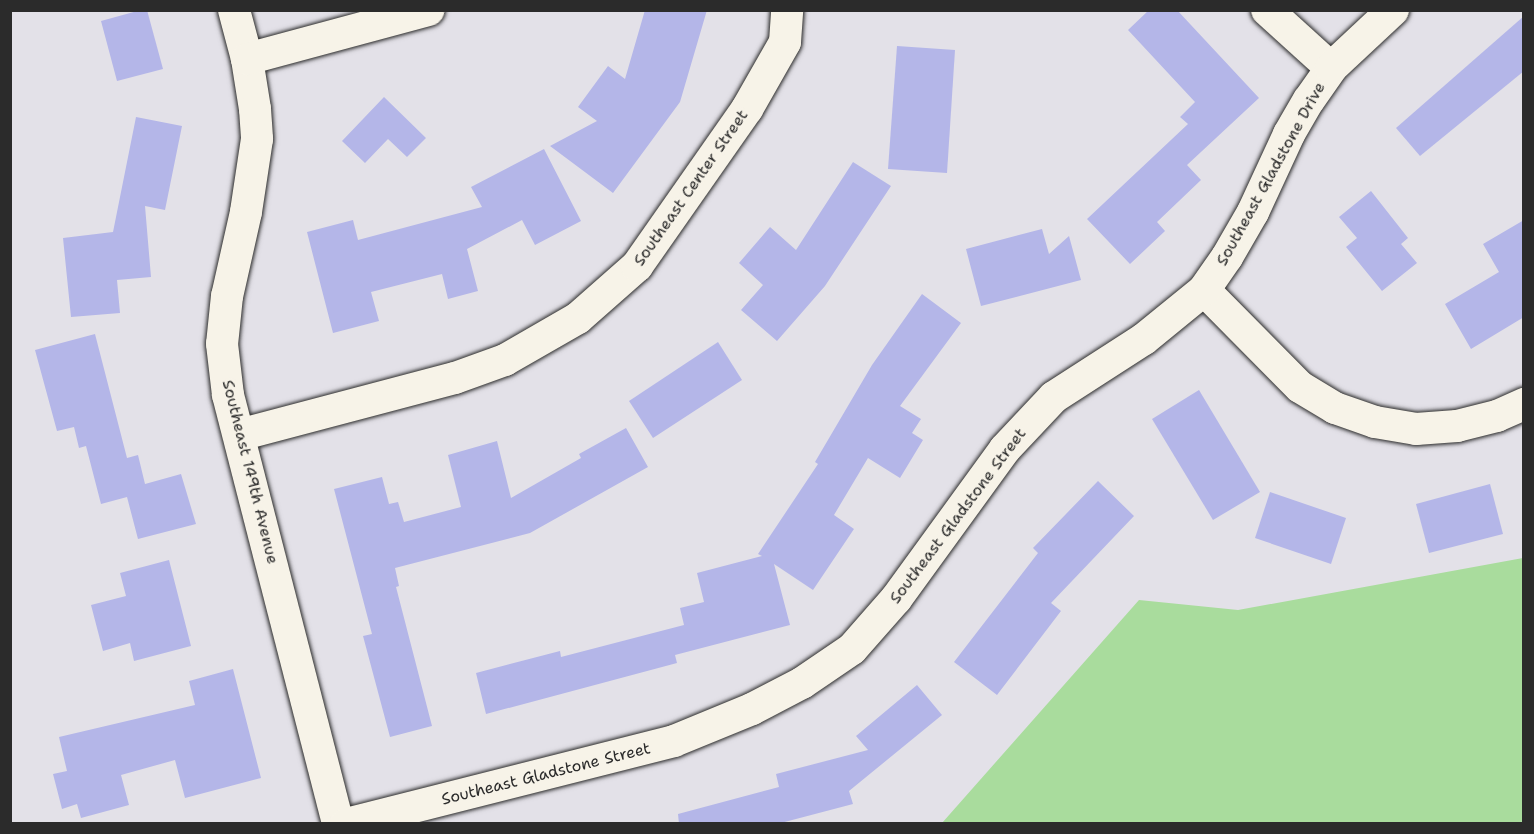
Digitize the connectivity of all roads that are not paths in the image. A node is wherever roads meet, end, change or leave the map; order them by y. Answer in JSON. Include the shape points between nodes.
{"nodes":[{"id":1,"x":234,"y":10,"type":"edge"},
{"id":2,"x":428,"y":10,"type":"edge"},
{"id":3,"x":788,"y":10,"type":"edge"},
{"id":4,"x":1267,"y":10,"type":"edge"},
{"id":5,"x":1394,"y":10,"type":"edge"},
{"id":6,"x":247,"y":59,"type":"junction"},
{"id":7,"x":1331,"y":68,"type":"junction"},
{"id":8,"x":1204,"y":290,"type":"junction"},
{"id":9,"x":1524,"y":404,"type":"edge"},
{"id":10,"x":239,"y":435,"type":"junction"},
{"id":11,"x":338,"y":824,"type":"edge"},
{"id":12,"x":346,"y":824,"type":"edge"}],
"edges":[{"from":1,"to":6,"type":"street","name":"Southeast 149th Avenue"},
{"from":2,"to":6,"type":"street"},
{"from":3,"to":10,"type":"street","name":"Southeast Center Street","via":[[785,42],[747,109],[637,266],[578,318],[505,360],[455,378]]},
{"from":4,"to":7,"type":"street"},
{"from":5,"to":7,"type":"street","name":"Southeast Gladstone Drive"},
{"from":6,"to":10,"type":"street","name":"Southeast 149th Avenue","via":[[257,139],[227,296],[222,344],[228,395]]},
{"from":7,"to":8,"type":"street","name":"Southeast Gladstone Drive","via":[[1289,134],[1243,230]]},
{"from":8,"to":9,"type":"street","via":[[1300,387],[1335,408],[1375,422],[1416,429],[1457,426]]},
{"from":8,"to":12,"type":"street","name":"Southeast Gladstone Street","via":[[1144,339],[1054,397],[1005,449],[896,599],[852,649],[802,683],[752,709],[674,741]]},
{"from":10,"to":11,"type":"street","name":"Southeast 149th Avenue"}]}
